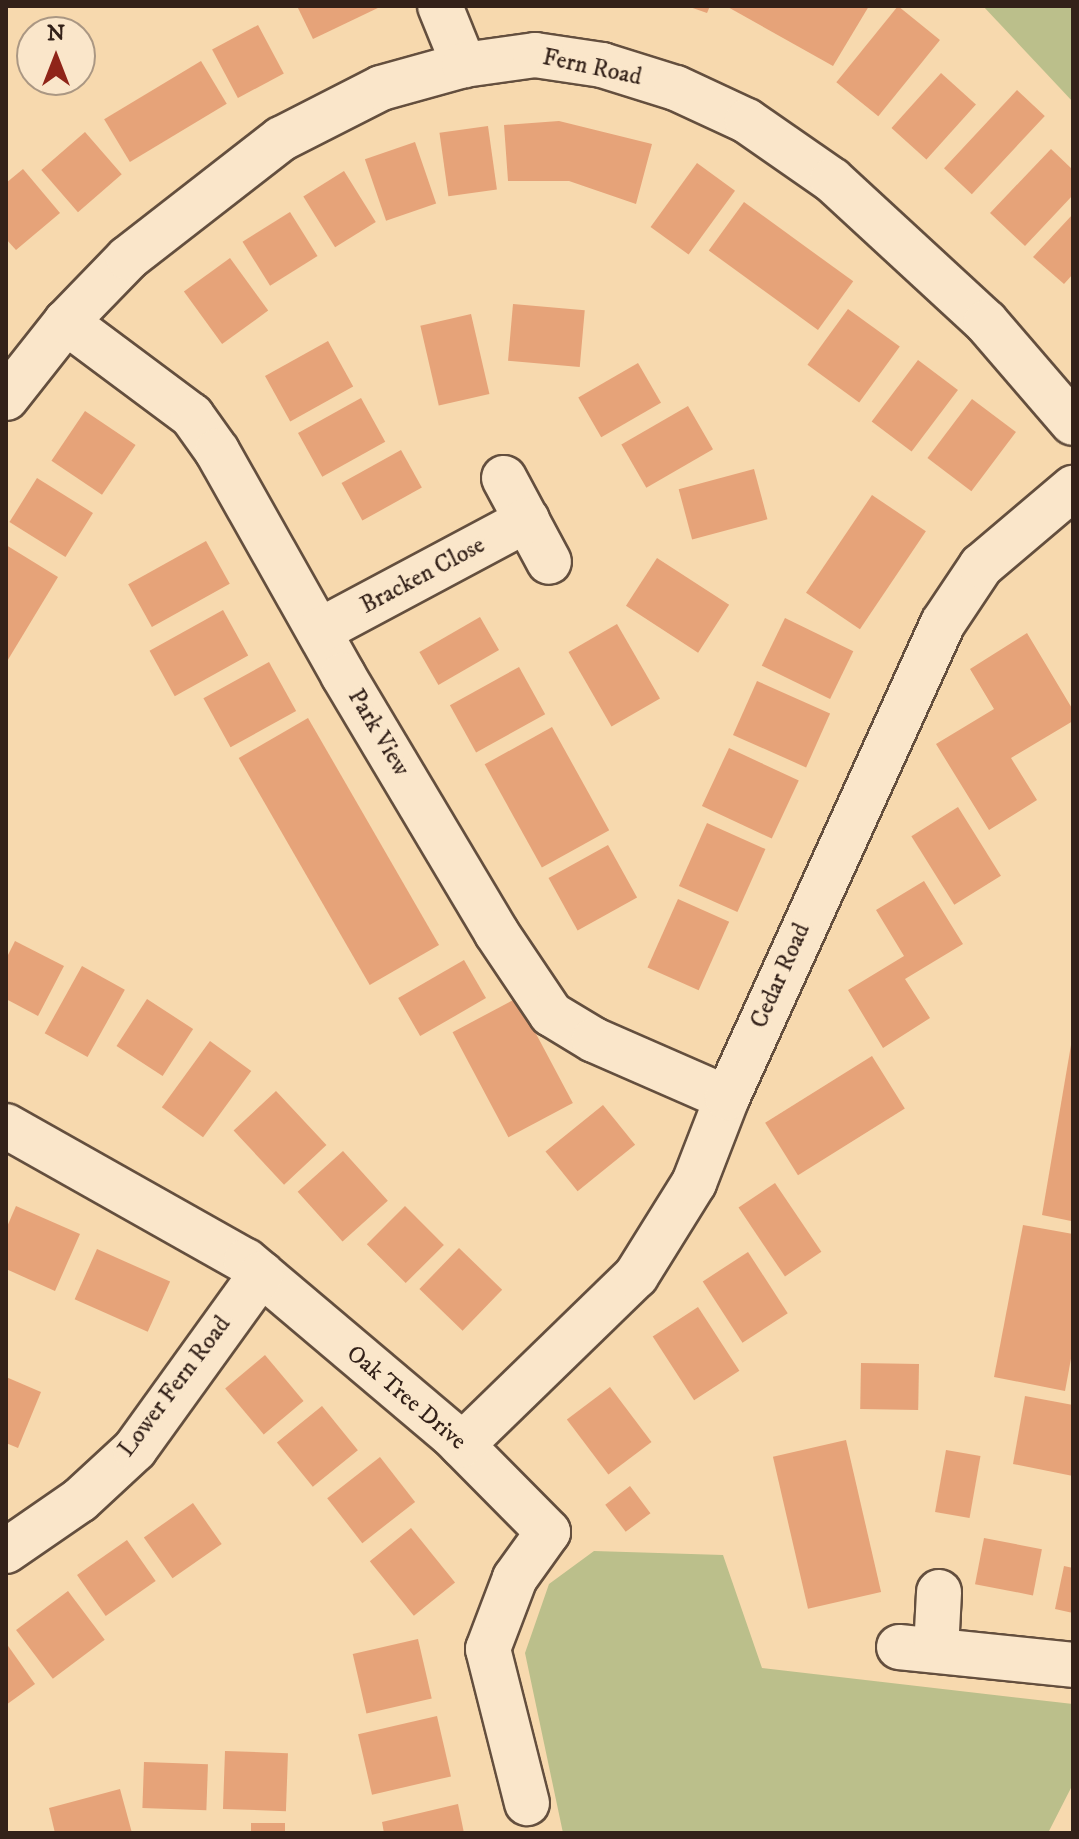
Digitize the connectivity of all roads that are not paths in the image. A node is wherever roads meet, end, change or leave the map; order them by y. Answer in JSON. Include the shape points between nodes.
{"nodes":[{"id":1,"x":440,"y":6,"type":"edge"},
{"id":2,"x":464,"y":65,"type":"junction"},
{"id":3,"x":66,"y":322,"type":"junction"},
{"id":4,"x":6,"y":398,"type":"edge"},
{"id":5,"x":1073,"y":423,"type":"edge"},
{"id":6,"x":504,"y":478,"type":"dead end"},
{"id":7,"x":1073,"y":488,"type":"edge"},
{"id":8,"x":527,"y":520,"type":"junction"},
{"id":9,"x":549,"y":562,"type":"dead end"},
{"id":10,"x":319,"y":631,"type":"junction"},
{"id":11,"x":727,"y":1098,"type":"junction"},
{"id":12,"x":6,"y":1126,"type":"edge"},
{"id":13,"x":261,"y":1274,"type":"junction"},
{"id":14,"x":462,"y":1445,"type":"junction"},
{"id":15,"x":6,"y":1551,"type":"edge"},
{"id":16,"x":939,"y":1592,"type":"dead end"},
{"id":17,"x":1073,"y":1665,"type":"edge"},
{"id":18,"x":527,"y":1803,"type":"dead end"}],
"edges":[{"from":1,"to":2,"type":"street"},
{"from":2,"to":3,"type":"street","name":"Fern Road","via":[[381,88],[281,139],[128,258]]},
{"from":2,"to":5,"type":"street","name":"Fern Road","via":[[535,55],[602,65],[676,88],[747,121],[832,180],[986,322]]},
{"from":3,"to":4,"type":"street","name":"Fern Road"},
{"from":3,"to":10,"type":"street","name":"Park View","via":[[192,416]]},
{"from":6,"to":8,"type":"street"},
{"from":7,"to":11,"type":"street","name":"Cedar Road","via":[[981,566],[943,623]]},
{"from":8,"to":9,"type":"street"},
{"from":8,"to":10,"type":"street","name":"Bracken Close"},
{"from":10,"to":11,"type":"street","name":"Park View","via":[[496,932],[551,1014],[594,1040]]},
{"from":11,"to":14,"type":"street","name":"Cedar Road","via":[[694,1183],[636,1276]]},
{"from":12,"to":13,"type":"street","name":"Oak Tree Drive","via":[[145,1201]]},
{"from":13,"to":14,"type":"street","name":"Oak Tree Drive"},
{"from":13,"to":15,"type":"street","name":"Lower Fern Road","via":[[135,1449],[80,1500]]},
{"from":14,"to":18,"type":"street","name":"Oak Tree Drive","via":[[548,1532],[515,1578],[488,1649]]},
{"from":16,"to":17,"type":"street","via":[[917,1648]]}]}
